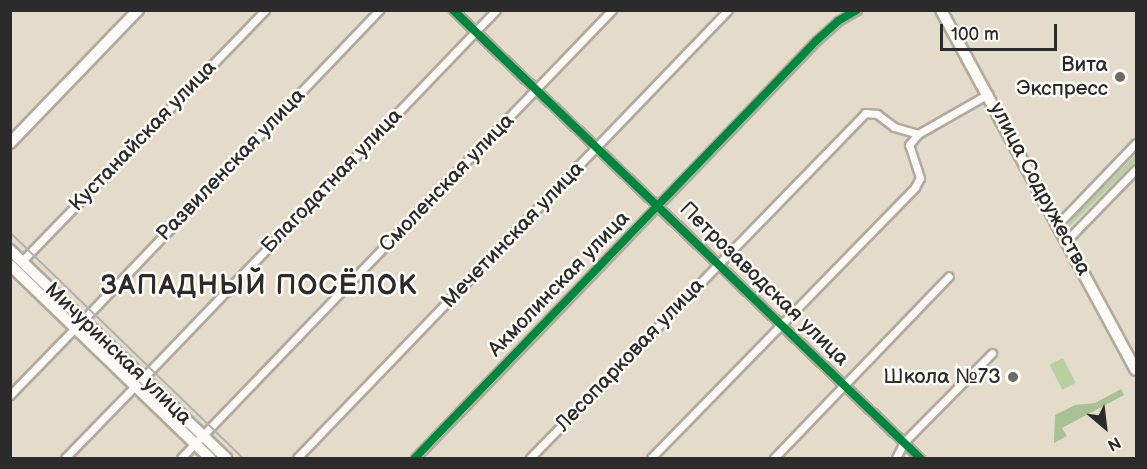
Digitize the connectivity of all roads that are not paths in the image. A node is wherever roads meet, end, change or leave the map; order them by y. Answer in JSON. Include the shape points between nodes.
{"nodes":[{"id":1,"x":138,"y":10,"type":"edge"},
{"id":2,"x":265,"y":10,"type":"edge"},
{"id":3,"x":380,"y":10,"type":"edge"},
{"id":4,"x":453,"y":10,"type":"edge"},
{"id":5,"x":496,"y":10,"type":"edge"},
{"id":6,"x":612,"y":10,"type":"edge"},
{"id":7,"x":728,"y":10,"type":"edge"},
{"id":8,"x":857,"y":10,"type":"edge"},
{"id":9,"x":940,"y":10,"type":"edge"},
{"id":10,"x":475,"y":32,"type":"junction"},
{"id":11,"x":536,"y":91,"type":"junction"},
{"id":12,"x":988,"y":94,"type":"junction"},
{"id":13,"x":918,"y":134,"type":"junction"},
{"id":14,"x":10,"y":143,"type":"edge"},
{"id":15,"x":1137,"y":143,"type":"edge"},
{"id":16,"x":596,"y":150,"type":"junction"},
{"id":17,"x":1137,"y":169,"type":"edge"},
{"id":18,"x":657,"y":208,"type":"junction"},
{"id":19,"x":1058,"y":224,"type":"junction"},
{"id":20,"x":1067,"y":240,"type":"junction"},
{"id":21,"x":10,"y":250,"type":"edge"},
{"id":22,"x":719,"y":264,"type":"junction"},
{"id":23,"x":14,"y":267,"type":"edge"},
{"id":24,"x":950,"y":276,"type":"dead end"},
{"id":25,"x":79,"y":324,"type":"junction"},
{"id":26,"x":782,"y":326,"type":"junction"},
{"id":27,"x":992,"y":353,"type":"dead end"},
{"id":28,"x":1137,"y":370,"type":"edge"},
{"id":29,"x":139,"y":382,"type":"junction"},
{"id":30,"x":845,"y":386,"type":"junction"},
{"id":31,"x":10,"y":395,"type":"edge"},
{"id":32,"x":199,"y":440,"type":"junction"},
{"id":33,"x":904,"y":442,"type":"junction"},
{"id":34,"x":65,"y":459,"type":"edge"},
{"id":35,"x":181,"y":459,"type":"edge"},
{"id":36,"x":210,"y":459,"type":"edge"},
{"id":37,"x":226,"y":459,"type":"edge"},
{"id":38,"x":297,"y":459,"type":"edge"},
{"id":39,"x":415,"y":459,"type":"edge"},
{"id":40,"x":530,"y":459,"type":"edge"},
{"id":41,"x":651,"y":459,"type":"edge"},
{"id":42,"x":774,"y":459,"type":"edge"},
{"id":43,"x":896,"y":459,"type":"edge"},
{"id":44,"x":920,"y":459,"type":"edge"}],
"edges":[{"from":1,"to":14,"type":"street"},
{"from":2,"to":23,"type":"street","name":"Кустанайская улица"},
{"from":3,"to":25,"type":"street","name":"Развиленская улица"},
{"from":4,"to":10,"type":"street","name":"Петрозаводская улица"},
{"from":5,"to":10,"type":"street","name":"Благодатная улица"},
{"from":6,"to":11,"type":"street","name":"Смоленская улица"},
{"from":7,"to":16,"type":"street","name":"Мечетинская улица"},
{"from":8,"to":18,"type":"street","name":"Акмолинская улица","via":[[838,21]]},
{"from":9,"to":12,"type":"street","name":"улица Содружества"},
{"from":10,"to":11,"type":"street","name":"Петрозаводская улица"},
{"from":10,"to":29,"type":"street","name":"Благодатная улица"},
{"from":11,"to":16,"type":"street","name":"Петрозаводская улица"},
{"from":11,"to":32,"type":"street","name":"Смоленская улица"},
{"from":12,"to":13,"type":"street"},
{"from":12,"to":19,"type":"street","name":"улица Содружества"},
{"from":13,"to":22,"type":"street","name":"Лесопарковая улица","via":[[894,127],[877,114],[865,113]]},
{"from":13,"to":26,"type":"street","via":[[909,145],[920,178],[915,188]]},
{"from":15,"to":19,"type":"street"},
{"from":16,"to":18,"type":"street","name":"Петрозаводская улица"},
{"from":16,"to":38,"type":"street","name":"Мечетинская улица"},
{"from":17,"to":20,"type":"street"},
{"from":18,"to":22,"type":"street","name":"Петрозаводская улица"},
{"from":18,"to":39,"type":"street","name":"Акмолинская улица"},
{"from":19,"to":20,"type":"street","name":"улица Содружества"},
{"from":20,"to":28,"type":"street","name":"улица Содружества"},
{"from":21,"to":23,"type":"street","name":"Мичуринская улица"},
{"from":22,"to":26,"type":"street","name":"Петрозаводская улица"},
{"from":22,"to":40,"type":"street","name":"Лесопарковая улица"},
{"from":23,"to":25,"type":"street","name":"Мичуринская улица"},
{"from":24,"to":30,"type":"street"},
{"from":25,"to":29,"type":"street","name":"Мичуринская улица"},
{"from":25,"to":31,"type":"street","name":"Развиленская улица"},
{"from":26,"to":30,"type":"street","name":"Петрозаводская улица"},
{"from":26,"to":41,"type":"street"},
{"from":27,"to":33,"type":"street"},
{"from":29,"to":32,"type":"street","name":"Мичуринская улица"},
{"from":29,"to":34,"type":"street","name":"Благодатная улица"},
{"from":30,"to":33,"type":"street","name":"Петрозаводская улица"},
{"from":30,"to":42,"type":"street"},
{"from":32,"to":35,"type":"street","name":"Смоленская улица"},
{"from":32,"to":36,"type":"street","name":"Мичуринская улица"},
{"from":32,"to":37,"type":"street","name":"Мичуринская улица"},
{"from":33,"to":43,"type":"street"},
{"from":33,"to":44,"type":"street","name":"Петрозаводская улица"}]}
